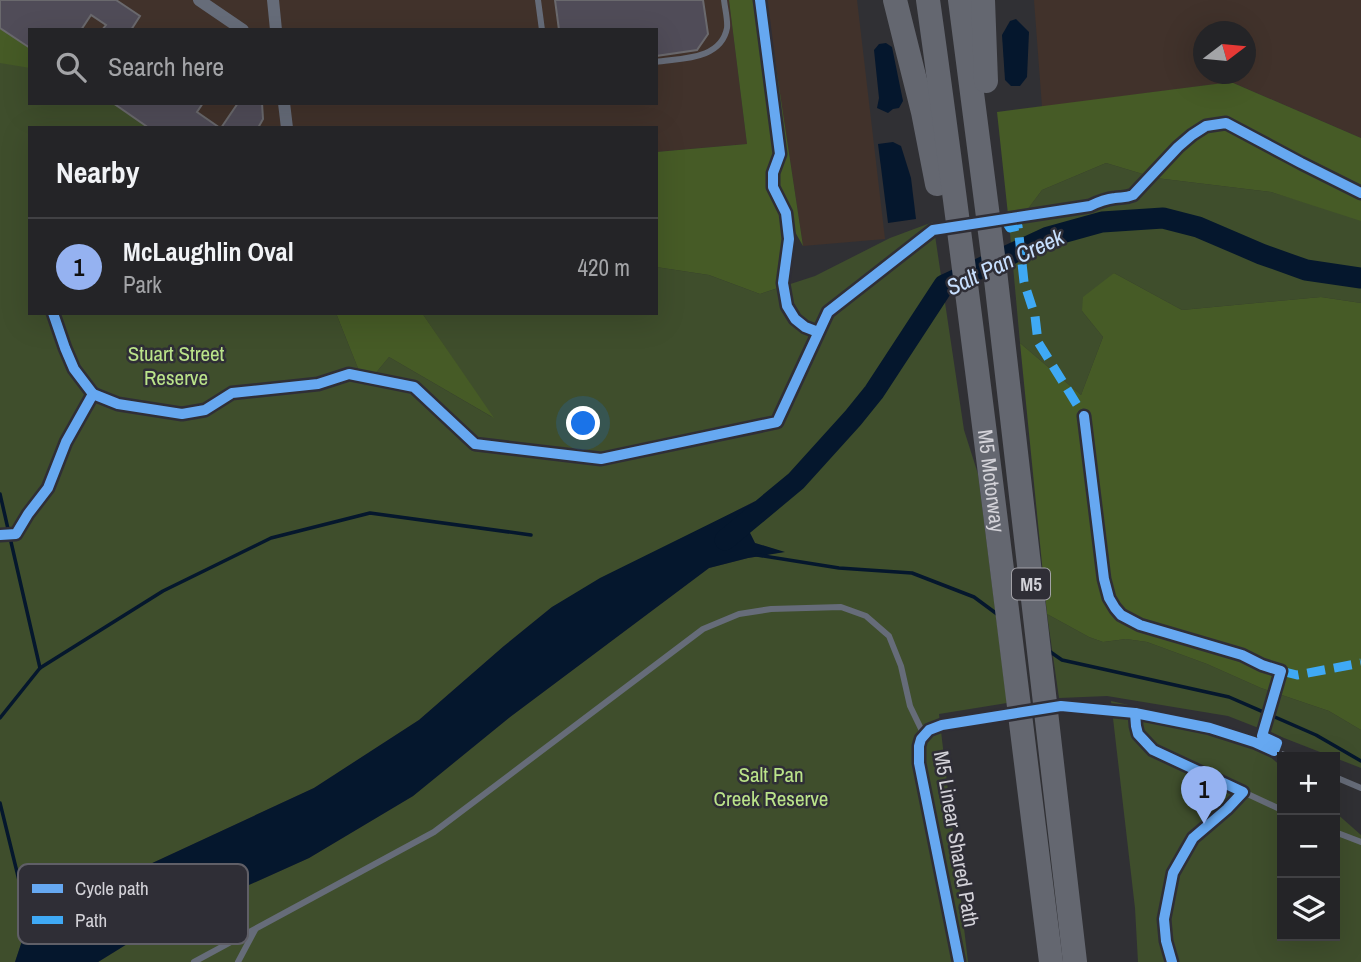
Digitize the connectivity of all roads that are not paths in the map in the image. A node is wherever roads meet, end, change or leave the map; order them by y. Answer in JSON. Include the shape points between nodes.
{"nodes":[{"id":1,"x":199,"y":0,"type":"edge"},
{"id":2,"x":273,"y":0,"type":"edge"},
{"id":3,"x":538,"y":0,"type":"edge"},
{"id":4,"x":724,"y":0,"type":"edge"},
{"id":5,"x":895,"y":0,"type":"edge"},
{"id":6,"x":928,"y":0,"type":"edge"},
{"id":7,"x":960,"y":0,"type":"edge"},
{"id":8,"x":983,"y":0,"type":"edge"},
{"id":9,"x":240,"y":28,"type":"edge"},
{"id":10,"x":276,"y":28,"type":"edge"},
{"id":11,"x":542,"y":28,"type":"edge"},
{"id":12,"x":658,"y":62,"type":"edge"},
{"id":13,"x":284,"y":105,"type":"edge"},
{"id":14,"x":287,"y":126,"type":"edge"},
{"id":15,"x":986,"y":153,"type":"junction"},
{"id":16,"x":942,"y":159,"type":"junction"},
{"id":17,"x":1078,"y":708,"type":"dead end"},
{"id":18,"x":1135,"y":713,"type":"junction"},
{"id":19,"x":924,"y":735,"type":"dead end"},
{"id":20,"x":1277,"y":752,"type":"edge"},
{"id":21,"x":1340,"y":779,"type":"edge"},
{"id":22,"x":1361,"y":788,"type":"edge"},
{"id":23,"x":1277,"y":808,"type":"edge"},
{"id":24,"x":1340,"y":834,"type":"edge"},
{"id":25,"x":1361,"y":842,"type":"edge"},
{"id":26,"x":256,"y":928,"type":"junction"},
{"id":27,"x":248,"y":932,"type":"edge"},
{"id":28,"x":248,"y":943,"type":"edge"},
{"id":29,"x":227,"y":944,"type":"edge"},
{"id":30,"x":248,"y":944,"type":"edge"},
{"id":31,"x":194,"y":962,"type":"edge"},
{"id":32,"x":238,"y":962,"type":"edge"},
{"id":33,"x":1051,"y":962,"type":"edge"},
{"id":34,"x":1075,"y":962,"type":"edge"}],
"edges":[{"from":1,"to":9,"type":"street"},
{"from":2,"to":10,"type":"street"},
{"from":3,"to":11,"type":"lane"},
{"from":4,"to":12,"type":"lane","via":[[727,26],[722,42],[701,55]]},
{"from":5,"to":16,"type":"highway"},
{"from":6,"to":16,"type":"highway"},
{"from":7,"to":15,"type":"highway","name":"M5 Motorway","number":"M5"},
{"from":8,"to":15,"type":"highway","number":"M5"},
{"from":13,"to":14,"type":"street"},
{"from":15,"to":34,"type":"highway","name":"M5 Motorway","number":"M5"},
{"from":16,"to":33,"type":"highway","name":"M5 Motorway","number":"M5","via":[[950,257],[988,449]]},
{"from":17,"to":18,"type":"lane"},
{"from":18,"to":20,"type":"lane","via":[[1210,728]]},
{"from":18,"to":23,"type":"lane","via":[[1138,734],[1153,750]]},
{"from":19,"to":26,"type":"lane","via":[[910,706],[889,636],[866,616],[841,607],[739,614],[703,629],[434,832]]},
{"from":21,"to":22,"type":"lane"},
{"from":24,"to":25,"type":"lane"},
{"from":26,"to":27,"type":"lane"},
{"from":26,"to":28,"type":"lane"},
{"from":29,"to":31,"type":"lane"},
{"from":30,"to":32,"type":"lane"}]}
